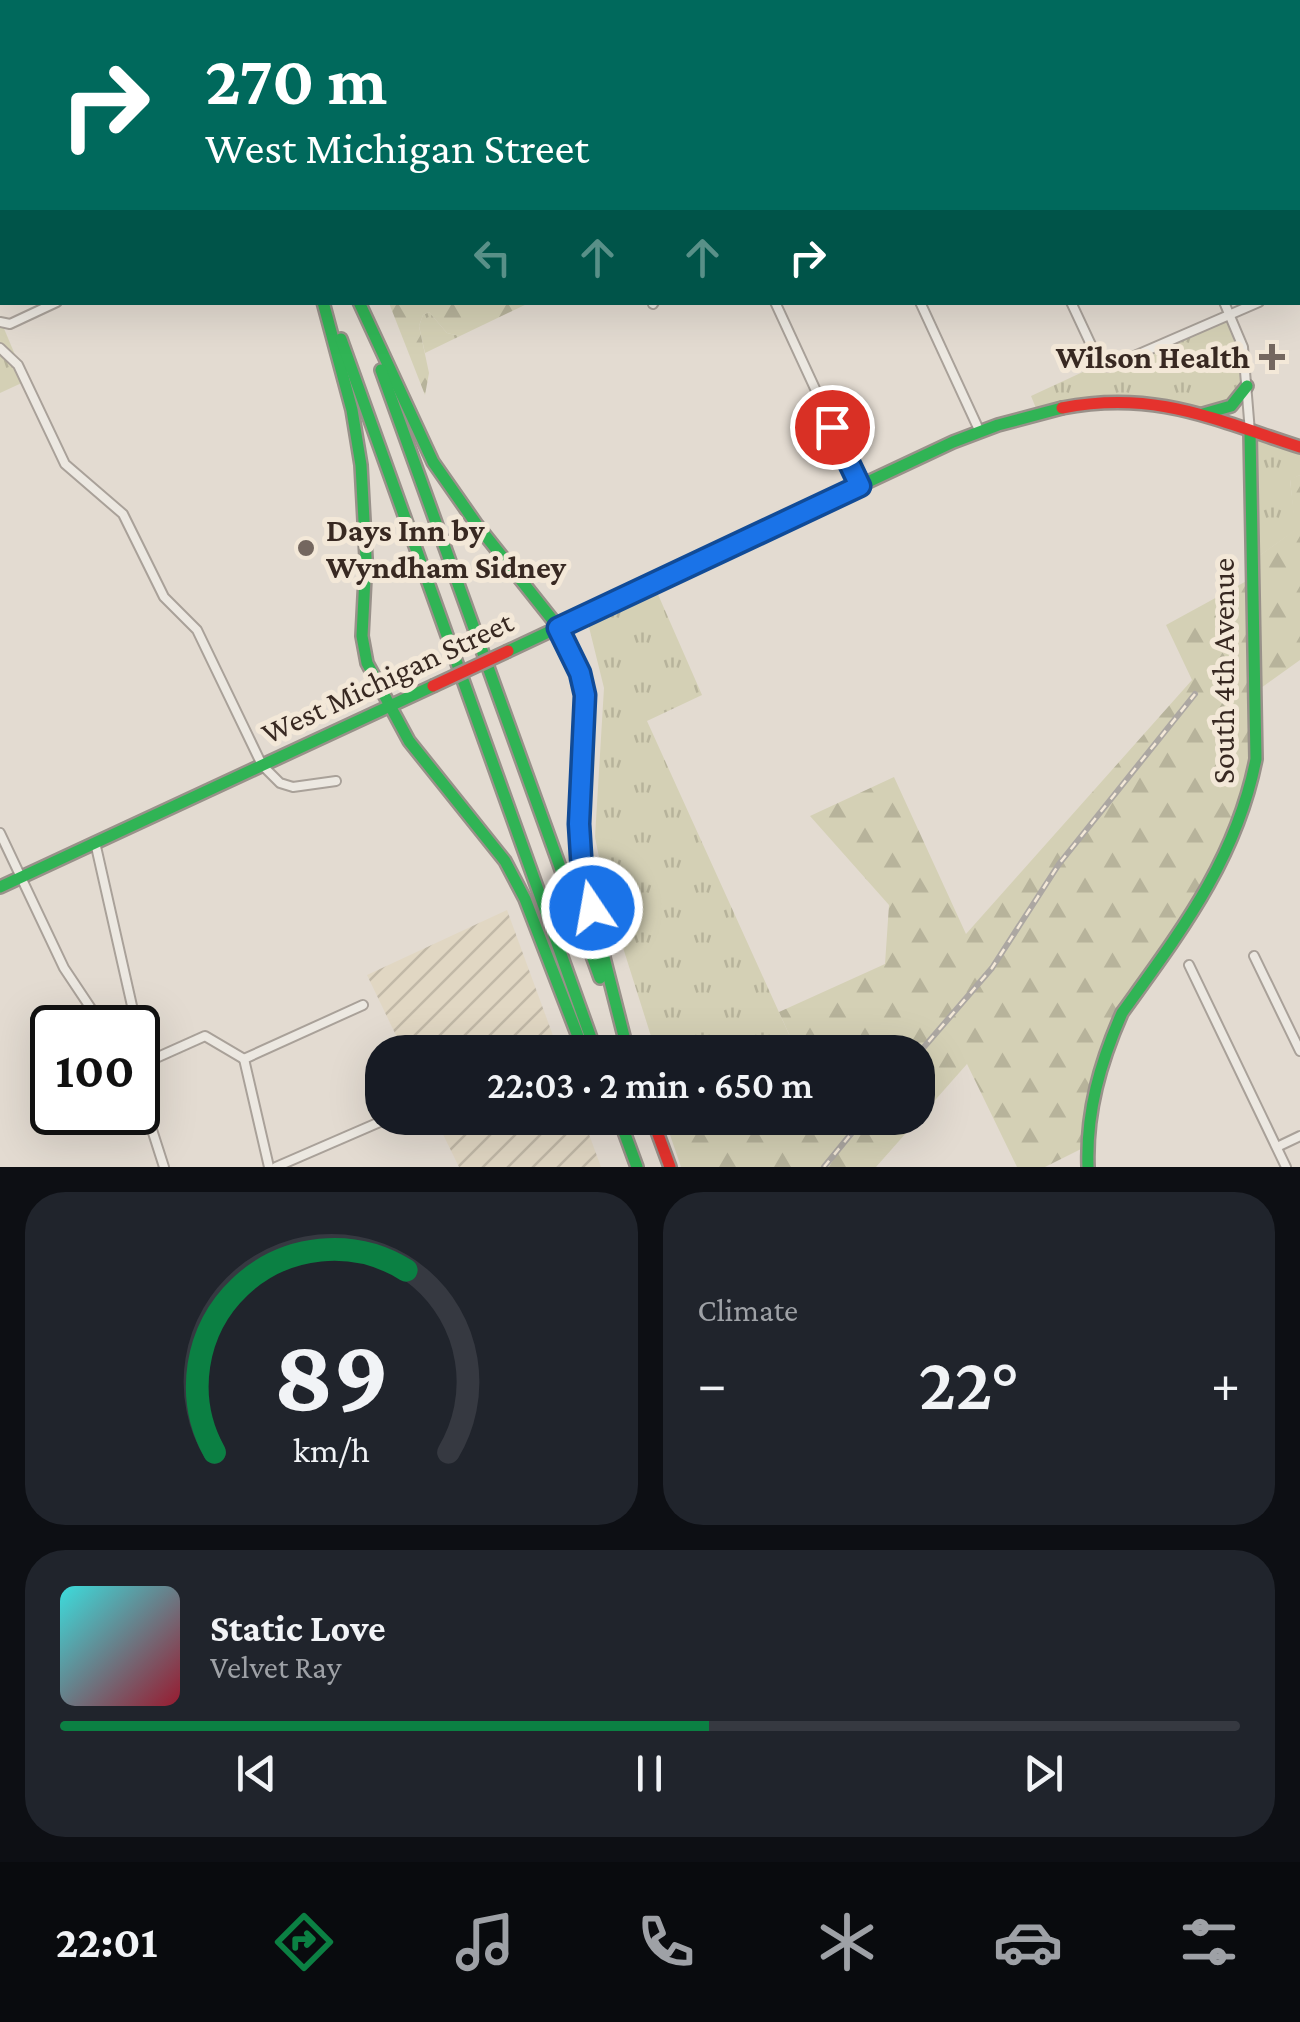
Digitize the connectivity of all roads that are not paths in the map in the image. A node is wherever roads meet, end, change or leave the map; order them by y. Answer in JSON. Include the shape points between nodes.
{"nodes":[{"id":1,"x":51,"y":305,"type":"edge"},
{"id":2,"x":326,"y":305,"type":"edge"},
{"id":3,"x":326,"y":305,"type":"edge"},
{"id":4,"x":359,"y":305,"type":"edge"},
{"id":5,"x":359,"y":305,"type":"edge"},
{"id":6,"x":776,"y":305,"type":"edge"},
{"id":7,"x":921,"y":305,"type":"edge"},
{"id":8,"x":1072,"y":305,"type":"edge"},
{"id":9,"x":1226,"y":305,"type":"edge"},
{"id":10,"x":1253,"y":305,"type":"edge"},
{"id":11,"x":1231,"y":315,"type":"junction"},
{"id":12,"x":1,"y":325,"type":"edge"},
{"id":13,"x":0,"y":348,"type":"edge"},
{"id":14,"x":1247,"y":386,"type":"junction"},
{"id":15,"x":1198,"y":414,"type":"junction"},
{"id":16,"x":980,"y":432,"type":"junction"},
{"id":17,"x":1250,"y":432,"type":"junction"},
{"id":18,"x":1300,"y":447,"type":"edge"},
{"id":19,"x":860,"y":486,"type":"junction"},
{"id":20,"x":558,"y":628,"type":"junction"},
{"id":21,"x":388,"y":706,"type":"junction"},
{"id":22,"x":262,"y":765,"type":"junction"},
{"id":23,"x":336,"y":781,"type":"dead end"},
{"id":24,"x":0,"y":833,"type":"edge"},
{"id":25,"x":95,"y":842,"type":"junction"},
{"id":26,"x":21,"y":877,"type":"junction"},
{"id":27,"x":0,"y":886,"type":"edge"},
{"id":28,"x":1254,"y":956,"type":"dead end"},
{"id":29,"x":1189,"y":965,"type":"dead end"},
{"id":30,"x":89,"y":1005,"type":"edge"},
{"id":31,"x":132,"y":1005,"type":"edge"},
{"id":32,"x":363,"y":1005,"type":"dead end"},
{"id":33,"x":577,"y":1035,"type":"edge"},
{"id":34,"x":590,"y":1035,"type":"edge"},
{"id":35,"x":622,"y":1035,"type":"edge"},
{"id":36,"x":624,"y":1035,"type":"edge"},
{"id":37,"x":1300,"y":1050,"type":"edge"},
{"id":38,"x":160,"y":1056,"type":"edge"},
{"id":39,"x":244,"y":1059,"type":"junction"},
{"id":40,"x":365,"y":1128,"type":"edge"},
{"id":41,"x":154,"y":1135,"type":"edge"},
{"id":42,"x":620,"y":1135,"type":"edge"},
{"id":43,"x":626,"y":1135,"type":"edge"},
{"id":44,"x":658,"y":1135,"type":"edge"},
{"id":45,"x":1300,"y":1136,"type":"edge"},
{"id":46,"x":1277,"y":1147,"type":"junction"},
{"id":47,"x":636,"y":1164,"type":"edge"},
{"id":48,"x":164,"y":1167,"type":"edge"},
{"id":49,"x":273,"y":1167,"type":"edge"},
{"id":50,"x":670,"y":1167,"type":"edge"},
{"id":51,"x":1088,"y":1167,"type":"edge"},
{"id":52,"x":1286,"y":1167,"type":"edge"}],
"edges":[{"from":1,"to":12,"type":"street"},
{"from":2,"to":21,"type":"main road","via":[[361,465],[362,636]]},
{"from":3,"to":34,"type":"main road"},
{"from":4,"to":20,"type":"main road","via":[[433,462]]},
{"from":5,"to":35,"type":"main road"},
{"from":6,"to":19,"type":"street"},
{"from":7,"to":16,"type":"street"},
{"from":8,"to":11,"type":"street","via":[[1100,364],[1120,366]]},
{"from":9,"to":11,"type":"street","name":"South 4th Avenue"},
{"from":10,"to":11,"type":"street"},
{"from":11,"to":14,"type":"street","name":"South 4th Avenue"},
{"from":13,"to":22,"type":"street","via":[[18,365],[66,464],[124,514],[164,597],[197,630]]},
{"from":14,"to":15,"type":"main road","via":[[1232,406]]},
{"from":14,"to":17,"type":"street","name":"South 4th Avenue"},
{"from":15,"to":16,"type":"main road","name":"West Michigan Street","via":[[1134,401],[1077,404]]},
{"from":15,"to":17,"type":"main road","name":"West Michigan Street"},
{"from":16,"to":19,"type":"main road","name":"West Michigan Street"},
{"from":17,"to":18,"type":"main road","name":"West Michigan Street"},
{"from":17,"to":51,"type":"main road","name":"South 4th Avenue","via":[[1252,790],[1225,862],[1116,1026],[1090,1099]]},
{"from":19,"to":20,"type":"main road","name":"West Michigan Street"},
{"from":20,"to":21,"type":"main road","name":"West Michigan Street","bridge":true},
{"from":20,"to":36,"type":"main road","via":[[585,695],[582,872]]},
{"from":21,"to":22,"type":"main road","name":"West Michigan Street"},
{"from":21,"to":33,"type":"main road","via":[[505,861]]},
{"from":22,"to":23,"type":"street","via":[[293,786]]},
{"from":22,"to":25,"type":"main road","name":"West Michigan Street"},
{"from":24,"to":26,"type":"street"},
{"from":25,"to":26,"type":"main road","name":"West Michigan Street"},
{"from":25,"to":31,"type":"street"},
{"from":26,"to":27,"type":"main road","name":"West Michigan Street"},
{"from":26,"to":30,"type":"street"},
{"from":28,"to":37,"type":"street"},
{"from":29,"to":46,"type":"street"},
{"from":32,"to":39,"type":"street"},
{"from":38,"to":39,"type":"street","via":[[204,1036]]},
{"from":39,"to":49,"type":"street"},
{"from":40,"to":49,"type":"street"},
{"from":41,"to":48,"type":"street"},
{"from":42,"to":47,"type":"main road"},
{"from":43,"to":47,"type":"main road"},
{"from":44,"to":50,"type":"main road"},
{"from":45,"to":46,"type":"street"},
{"from":46,"to":52,"type":"street"}]}
